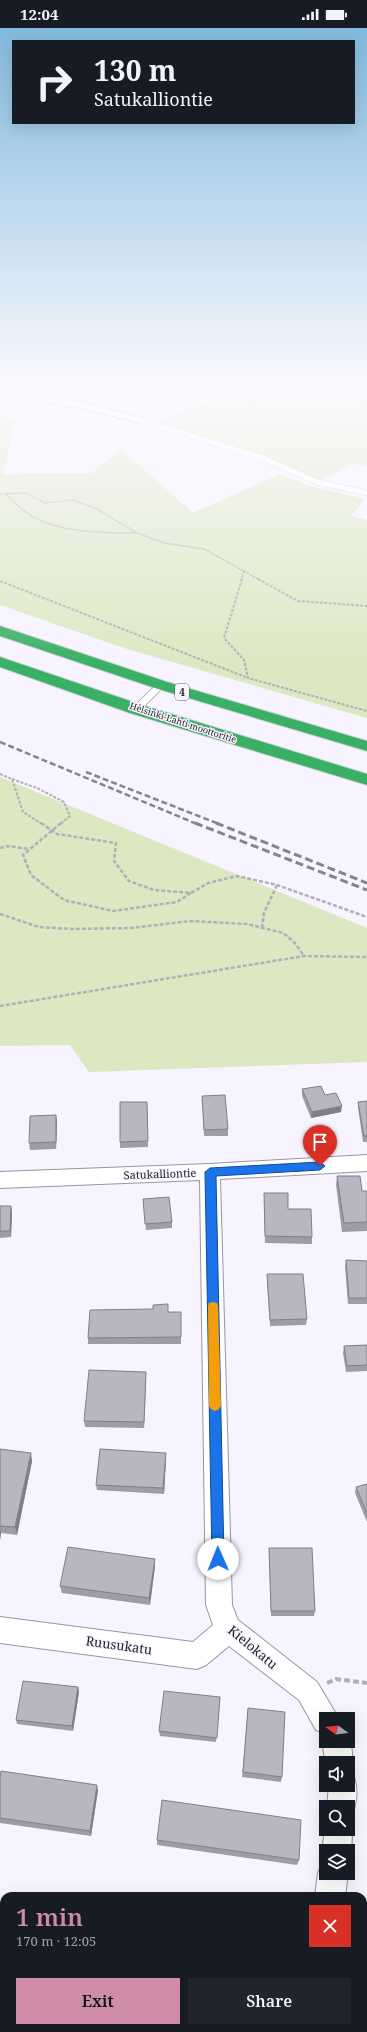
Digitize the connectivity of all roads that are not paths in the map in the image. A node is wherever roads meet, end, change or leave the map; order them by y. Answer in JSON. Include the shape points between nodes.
{"nodes":[{"id":1,"x":314,"y":481,"type":"edge"},
{"id":2,"x":367,"y":494,"type":"edge"},
{"id":3,"x":0,"y":631,"type":"edge"},
{"id":4,"x":0,"y":662,"type":"edge"},
{"id":5,"x":161,"y":685,"type":"junction"},
{"id":6,"x":136,"y":709,"type":"junction"},
{"id":7,"x":367,"y":746,"type":"edge"},
{"id":8,"x":367,"y":780,"type":"edge"},
{"id":9,"x":367,"y":1163,"type":"edge"},
{"id":10,"x":210,"y":1172,"type":"junction"},
{"id":11,"x":0,"y":1180,"type":"edge"},
{"id":12,"x":228,"y":1629,"type":"junction"},
{"id":13,"x":0,"y":1630,"type":"edge"},
{"id":14,"x":321,"y":1712,"type":"edge"},
{"id":15,"x":332,"y":1880,"type":"edge"},
{"id":16,"x":331,"y":1892,"type":"edge"}],
"edges":[{"from":1,"to":2,"type":"lane"},
{"from":3,"to":5,"type":"highway","number":"4"},
{"from":4,"to":6,"type":"highway","name":"Helsinki-Lahti moottoritie"},
{"from":5,"to":6,"type":"lane"},
{"from":5,"to":7,"type":"highway","number":"4"},
{"from":6,"to":8,"type":"highway","name":"Helsinki-Lahti moottoritie"},
{"from":9,"to":10,"type":"street","name":"Satukalliontie"},
{"from":10,"to":11,"type":"street","name":"Satukalliontie"},
{"from":10,"to":12,"type":"street","name":"Kielokatu","via":[[219,1605]]},
{"from":12,"to":13,"type":"street","name":"Ruusukatu","via":[[197,1656]]},
{"from":12,"to":14,"type":"street","name":"Kielokatu","via":[[308,1691]]},
{"from":15,"to":16,"type":"street"}]}
